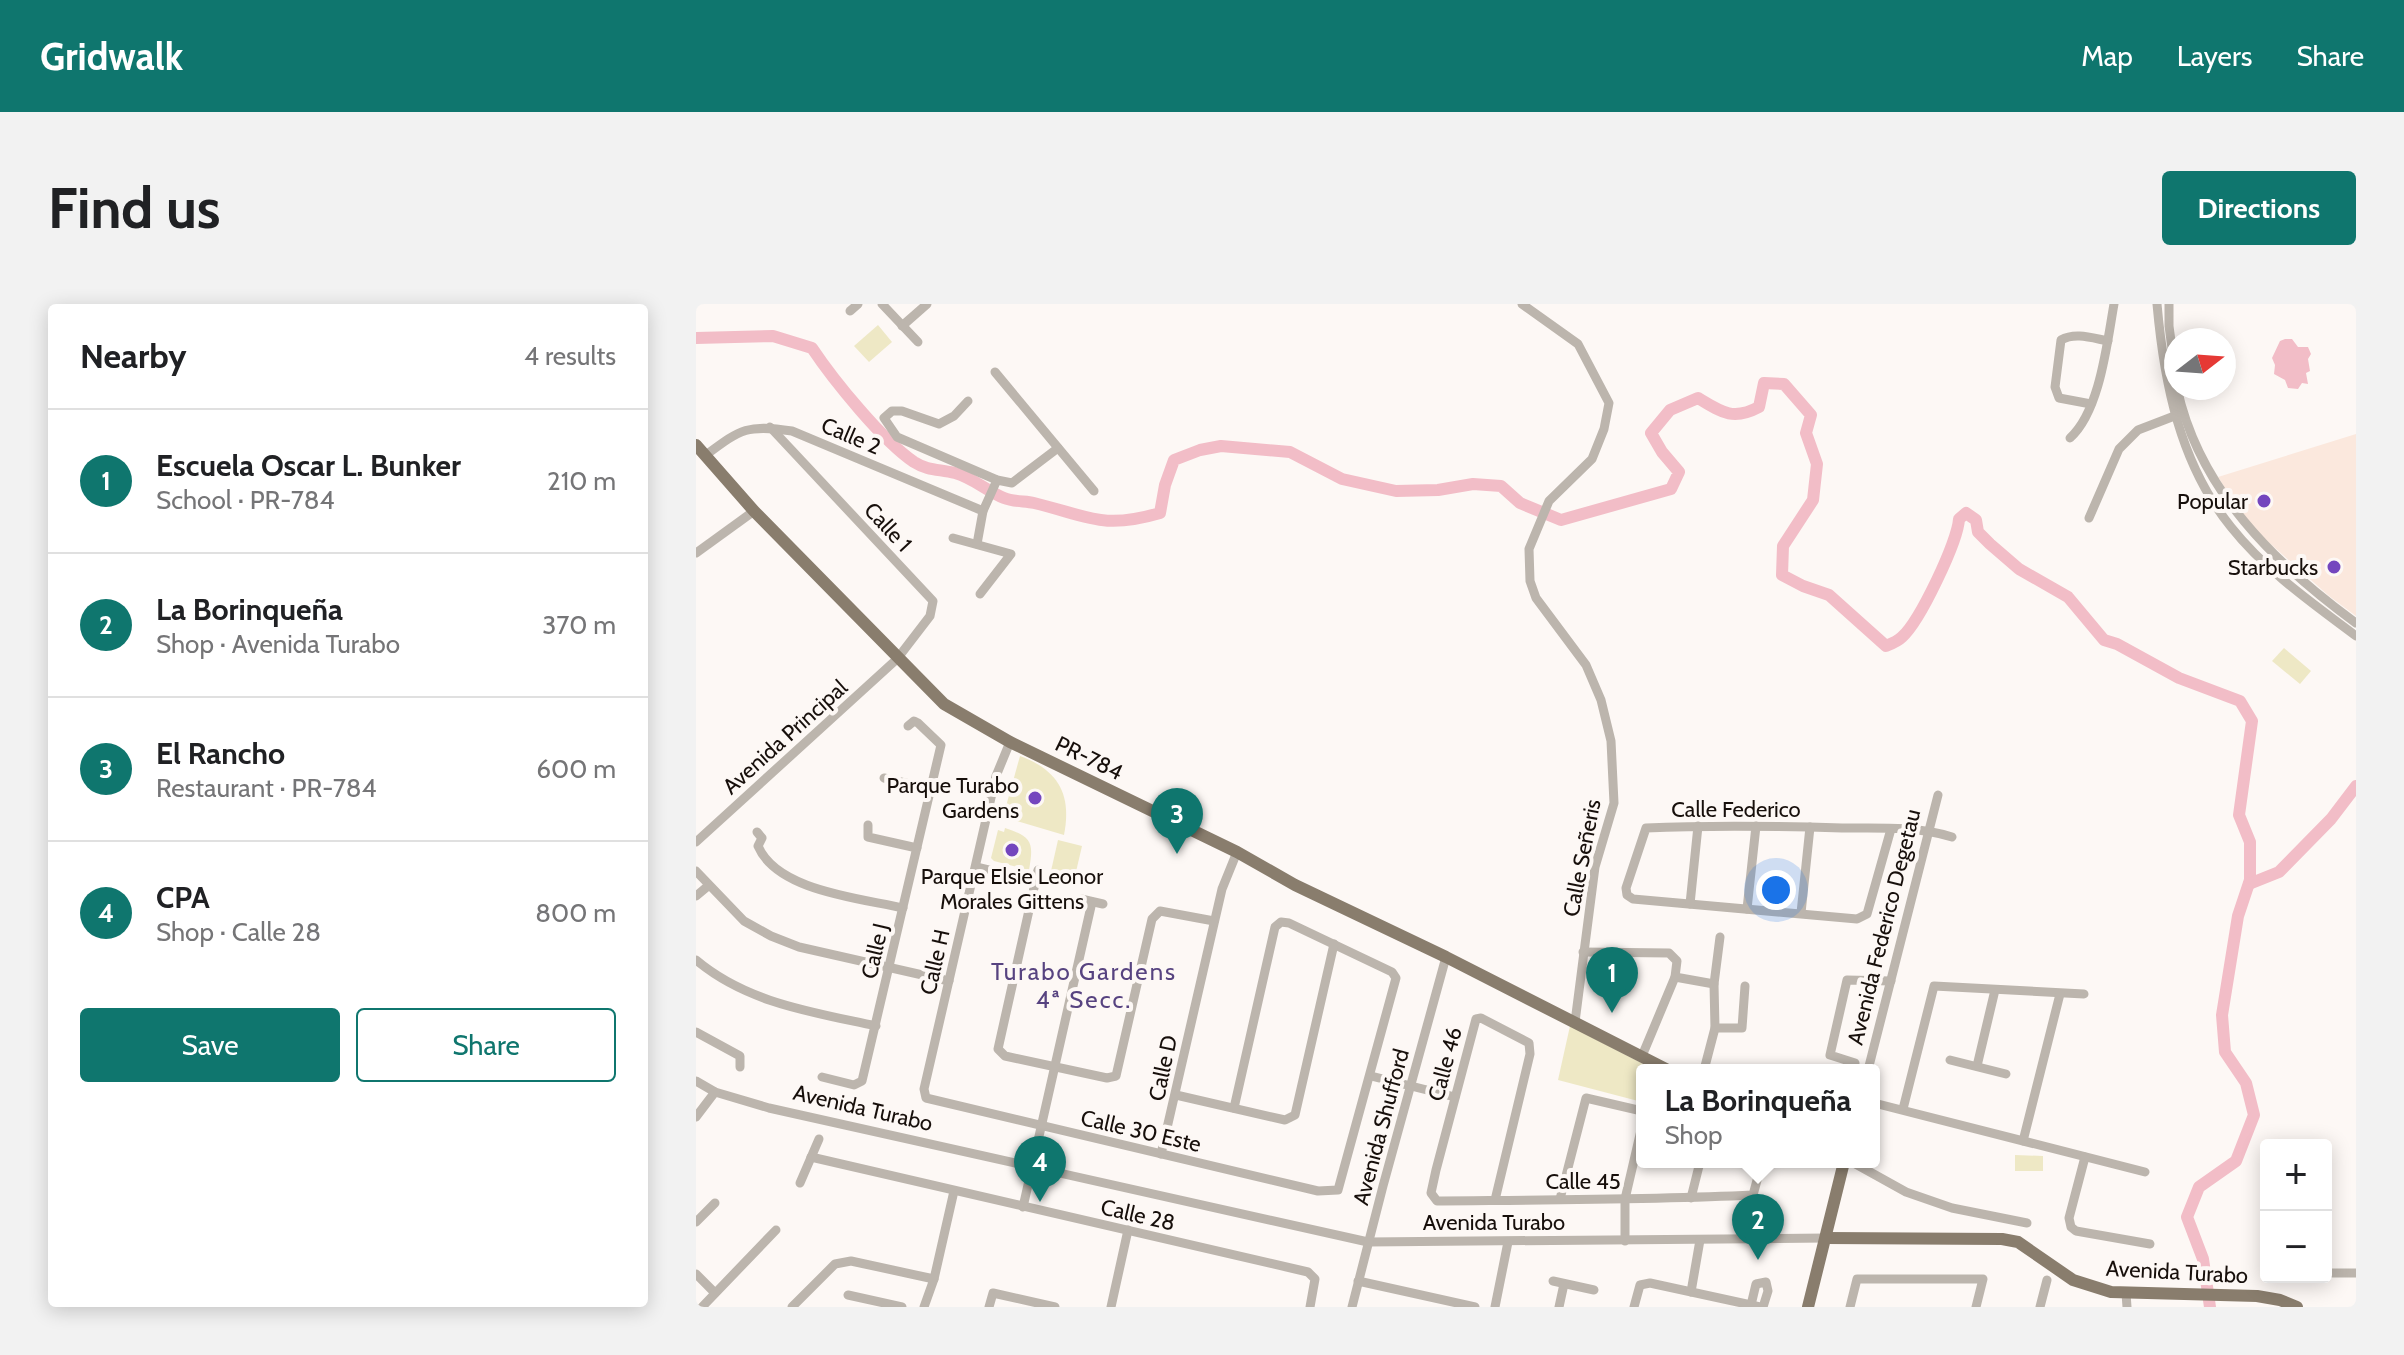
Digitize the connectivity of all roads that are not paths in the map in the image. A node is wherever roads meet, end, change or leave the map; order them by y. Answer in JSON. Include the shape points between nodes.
{"nodes":[{"id":1,"x":882,"y":304,"type":"edge"},
{"id":2,"x":927,"y":304,"type":"edge"},
{"id":3,"x":1522,"y":304,"type":"edge"},
{"id":4,"x":2114,"y":304,"type":"edge"},
{"id":5,"x":2157,"y":304,"type":"edge"},
{"id":6,"x":2169,"y":304,"type":"edge"},
{"id":7,"x":902,"y":326,"type":"junction"},
{"id":8,"x":2169,"y":328,"type":"edge"},
{"id":9,"x":2108,"y":341,"type":"junction"},
{"id":10,"x":918,"y":342,"type":"dead end"},
{"id":11,"x":995,"y":372,"type":"dead end"},
{"id":12,"x":2178,"y":400,"type":"edge"},
{"id":13,"x":968,"y":401,"type":"dead end"},
{"id":14,"x":2091,"y":404,"type":"junction"},
{"id":15,"x":2179,"y":414,"type":"junction"},
{"id":16,"x":770,"y":427,"type":"junction"},
{"id":17,"x":2070,"y":438,"type":"dead end"},
{"id":18,"x":696,"y":445,"type":"edge"},
{"id":19,"x":1058,"y":448,"type":"junction"},
{"id":20,"x":706,"y":455,"type":"junction"},
{"id":21,"x":995,"y":484,"type":"junction"},
{"id":22,"x":1094,"y":491,"type":"dead end"},
{"id":23,"x":754,"y":511,"type":"junction"},
{"id":24,"x":983,"y":511,"type":"junction"},
{"id":25,"x":2089,"y":518,"type":"dead end"},
{"id":26,"x":953,"y":538,"type":"dead end"},
{"id":27,"x":977,"y":544,"type":"junction"},
{"id":28,"x":696,"y":553,"type":"edge"},
{"id":29,"x":980,"y":594,"type":"dead end"},
{"id":30,"x":2356,"y":623,"type":"edge"},
{"id":31,"x":2356,"y":636,"type":"edge"},
{"id":32,"x":897,"y":659,"type":"junction"},
{"id":33,"x":908,"y":726,"type":"dead end"},
{"id":34,"x":1010,"y":742,"type":"junction"},
{"id":35,"x":884,"y":778,"type":"dead end"},
{"id":36,"x":930,"y":789,"type":"junction"},
{"id":37,"x":1938,"y":795,"type":"dead end"},
{"id":38,"x":868,"y":825,"type":"dead end"},
{"id":39,"x":1698,"y":826,"type":"junction"},
{"id":40,"x":1756,"y":826,"type":"junction"},
{"id":41,"x":1810,"y":827,"type":"junction"},
{"id":42,"x":1891,"y":829,"type":"junction"},
{"id":43,"x":1931,"y":830,"type":"junction"},
{"id":44,"x":757,"y":832,"type":"dead end"},
{"id":45,"x":1952,"y":837,"type":"dead end"},
{"id":46,"x":696,"y":842,"type":"edge"},
{"id":47,"x":917,"y":848,"type":"junction"},
{"id":48,"x":1237,"y":852,"type":"junction"},
{"id":49,"x":976,"y":867,"type":"junction"},
{"id":50,"x":1038,"y":870,"type":"dead end"},
{"id":51,"x":696,"y":871,"type":"edge"},
{"id":52,"x":1035,"y":881,"type":"junction"},
{"id":53,"x":708,"y":886,"type":"junction"},
{"id":54,"x":696,"y":896,"type":"edge"},
{"id":55,"x":1081,"y":899,"type":"dead end"},
{"id":56,"x":1690,"y":904,"type":"junction"},
{"id":57,"x":903,"y":908,"type":"junction"},
{"id":58,"x":1747,"y":909,"type":"junction"},
{"id":59,"x":1801,"y":913,"type":"junction"},
{"id":60,"x":1214,"y":921,"type":"junction"},
{"id":61,"x":1720,"y":937,"type":"dead end"},
{"id":62,"x":1334,"y":944,"type":"junction"},
{"id":63,"x":1583,"y":952,"type":"junction"},
{"id":64,"x":1446,"y":957,"type":"junction"},
{"id":65,"x":696,"y":960,"type":"edge"},
{"id":66,"x":890,"y":967,"type":"junction"},
{"id":67,"x":1675,"y":977,"type":"junction"},
{"id":68,"x":949,"y":981,"type":"junction"},
{"id":69,"x":1891,"y":981,"type":"junction"},
{"id":70,"x":1714,"y":984,"type":"junction"},
{"id":71,"x":1745,"y":986,"type":"dead end"},
{"id":72,"x":1995,"y":990,"type":"junction"},
{"id":73,"x":2060,"y":994,"type":"junction"},
{"id":74,"x":2084,"y":994,"type":"dead end"},
{"id":75,"x":1575,"y":1022,"type":"junction"},
{"id":76,"x":876,"y":1026,"type":"junction"},
{"id":77,"x":1715,"y":1028,"type":"junction"},
{"id":78,"x":696,"y":1032,"type":"edge"},
{"id":79,"x":1642,"y":1056,"type":"junction"},
{"id":80,"x":1950,"y":1060,"type":"dead end"},
{"id":81,"x":1855,"y":1063,"type":"dead end"},
{"id":82,"x":1657,"y":1064,"type":"edge"},
{"id":83,"x":1706,"y":1064,"type":"edge"},
{"id":84,"x":1870,"y":1064,"type":"edge"},
{"id":85,"x":1977,"y":1066,"type":"junction"},
{"id":86,"x":740,"y":1067,"type":"dead end"},
{"id":87,"x":1055,"y":1068,"type":"junction"},
{"id":88,"x":2006,"y":1074,"type":"dead end"},
{"id":89,"x":1371,"y":1076,"type":"junction"},
{"id":90,"x":822,"y":1077,"type":"dead end"},
{"id":91,"x":696,"y":1081,"type":"edge"},
{"id":92,"x":1411,"y":1085,"type":"junction"},
{"id":93,"x":715,"y":1092,"type":"junction"},
{"id":94,"x":1176,"y":1095,"type":"junction"},
{"id":95,"x":1455,"y":1097,"type":"junction"},
{"id":96,"x":926,"y":1098,"type":"joint"},
{"id":97,"x":1880,"y":1104,"type":"edge"},
{"id":98,"x":1234,"y":1108,"type":"junction"},
{"id":99,"x":1903,"y":1109,"type":"junction"},
{"id":100,"x":1636,"y":1110,"type":"edge"},
{"id":101,"x":696,"y":1117,"type":"edge"},
{"id":102,"x":1042,"y":1127,"type":"junction"},
{"id":103,"x":819,"y":1139,"type":"dead end"},
{"id":104,"x":2023,"y":1141,"type":"junction"},
{"id":105,"x":1636,"y":1152,"type":"edge"},
{"id":106,"x":1161,"y":1154,"type":"junction"},
{"id":107,"x":811,"y":1157,"type":"junction"},
{"id":108,"x":2085,"y":1157,"type":"junction"},
{"id":109,"x":1032,"y":1167,"type":"junction"},
{"id":110,"x":1698,"y":1168,"type":"edge"},
{"id":111,"x":1760,"y":1168,"type":"edge"},
{"id":112,"x":1843,"y":1168,"type":"edge"},
{"id":113,"x":1863,"y":1168,"type":"edge"},
{"id":114,"x":2145,"y":1172,"type":"dead end"},
{"id":115,"x":800,"y":1183,"type":"dead end"},
{"id":116,"x":954,"y":1191,"type":"junction"},
{"id":117,"x":1431,"y":1193,"type":"joint"},
{"id":118,"x":1691,"y":1198,"type":"junction"},
{"id":119,"x":1560,"y":1199,"type":"junction"},
{"id":120,"x":1625,"y":1199,"type":"junction"},
{"id":121,"x":1495,"y":1200,"type":"junction"},
{"id":122,"x":715,"y":1203,"type":"dead end"},
{"id":123,"x":1023,"y":1207,"type":"junction"},
{"id":124,"x":696,"y":1222,"type":"edge"},
{"id":125,"x":2027,"y":1223,"type":"dead end"},
{"id":126,"x":776,"y":1230,"type":"dead end"},
{"id":127,"x":1128,"y":1230,"type":"junction"},
{"id":128,"x":1826,"y":1238,"type":"junction"},
{"id":129,"x":1700,"y":1240,"type":"junction"},
{"id":130,"x":1625,"y":1241,"type":"junction"},
{"id":131,"x":1368,"y":1242,"type":"junction"},
{"id":132,"x":1508,"y":1242,"type":"junction"},
{"id":133,"x":2150,"y":1244,"type":"dead end"},
{"id":134,"x":2332,"y":1273,"type":"edge"},
{"id":135,"x":2356,"y":1273,"type":"edge"},
{"id":136,"x":696,"y":1274,"type":"edge"},
{"id":137,"x":934,"y":1279,"type":"junction"},
{"id":138,"x":2047,"y":1280,"type":"dead end"},
{"id":139,"x":1358,"y":1281,"type":"junction"},
{"id":140,"x":1553,"y":1281,"type":"dead end"},
{"id":141,"x":1564,"y":1284,"type":"junction"},
{"id":142,"x":1594,"y":1290,"type":"dead end"},
{"id":143,"x":1691,"y":1292,"type":"junction"},
{"id":144,"x":715,"y":1293,"type":"junction"},
{"id":145,"x":2126,"y":1293,"type":"junction"},
{"id":146,"x":848,"y":1295,"type":"dead end"},
{"id":147,"x":1758,"y":1306,"type":"edge"},
{"id":148,"x":702,"y":1307,"type":"edge"},
{"id":149,"x":792,"y":1307,"type":"edge"},
{"id":150,"x":902,"y":1307,"type":"edge"},
{"id":151,"x":924,"y":1307,"type":"edge"},
{"id":152,"x":989,"y":1307,"type":"edge"},
{"id":153,"x":1055,"y":1307,"type":"edge"},
{"id":154,"x":1111,"y":1307,"type":"edge"},
{"id":155,"x":1310,"y":1307,"type":"edge"},
{"id":156,"x":1352,"y":1307,"type":"edge"},
{"id":157,"x":1475,"y":1307,"type":"edge"},
{"id":158,"x":1495,"y":1307,"type":"edge"},
{"id":159,"x":1559,"y":1307,"type":"edge"},
{"id":160,"x":1634,"y":1307,"type":"edge"},
{"id":161,"x":1808,"y":1307,"type":"edge"},
{"id":162,"x":1850,"y":1307,"type":"edge"},
{"id":163,"x":1976,"y":1307,"type":"edge"},
{"id":164,"x":2040,"y":1307,"type":"edge"},
{"id":165,"x":2127,"y":1307,"type":"edge"},
{"id":166,"x":2297,"y":1307,"type":"edge"}],
"edges":[{"from":1,"to":7,"type":"street"},
{"from":2,"to":7,"type":"street"},
{"from":3,"to":63,"type":"street","name":"Calle Señeris","via":[[1578,344],[1609,403],[1592,459],[1549,501],[1529,549],[1536,598],[1586,665],[1611,741],[1614,803],[1595,867]]},
{"from":4,"to":9,"type":"street"},
{"from":5,"to":15,"type":"street","via":[[2162,362]]},
{"from":6,"to":8,"type":"street"},
{"from":7,"to":10,"type":"street"},
{"from":9,"to":14,"type":"street"},
{"from":9,"to":14,"type":"street","via":[[2081,336],[2061,340],[2055,387],[2059,398]]},
{"from":11,"to":19,"type":"street"},
{"from":12,"to":15,"type":"street"},
{"from":13,"to":21,"type":"street","via":[[939,424],[902,411],[884,418],[897,437]]},
{"from":14,"to":17,"type":"street"},
{"from":15,"to":25,"type":"street","via":[[2138,430],[2119,449]]},
{"from":15,"to":30,"type":"street","via":[[2211,476],[2249,529],[2291,573]]},
{"from":15,"to":31,"type":"street","via":[[2199,474],[2232,528],[2299,593]]},
{"from":16,"to":20,"type":"street","name":"Calle 2","via":[[741,429]]},
{"from":16,"to":24,"type":"street","name":"Calle 2","via":[[792,431]]},
{"from":16,"to":32,"type":"street","name":"Calle 1","via":[[933,601],[930,616]]},
{"from":18,"to":20,"type":"main road","name":"PR-784","number":"PR-784"},
{"from":19,"to":21,"type":"street","via":[[1012,483]]},
{"from":19,"to":22,"type":"street"},
{"from":20,"to":23,"type":"main road","name":"PR-784","number":"PR-784"},
{"from":21,"to":24,"type":"street"},
{"from":23,"to":28,"type":"street"},
{"from":23,"to":32,"type":"main road","name":"PR-784","number":"PR-784"},
{"from":24,"to":27,"type":"street"},
{"from":26,"to":27,"type":"street"},
{"from":27,"to":29,"type":"street","via":[[1011,554]]},
{"from":32,"to":34,"type":"main road","name":"PR-784","number":"PR-784","via":[[944,704]]},
{"from":32,"to":46,"type":"street","name":"Avenida Principal"},
{"from":33,"to":36,"type":"street","name":"Calle J","via":[[918,723],[941,745]]},
{"from":34,"to":48,"type":"main road","name":"PR-784","number":"PR-784"},
{"from":34,"to":49,"type":"street","name":"Calle H","via":[[996,776]]},
{"from":35,"to":36,"type":"street"},
{"from":36,"to":47,"type":"street","name":"Calle J"},
{"from":37,"to":43,"type":"street","name":"Avenida Federico Degetau"},
{"from":38,"to":47,"type":"street","via":[[868,837]]},
{"from":39,"to":40,"type":"street","name":"Calle Federico"},
{"from":39,"to":56,"type":"street"},
{"from":39,"to":56,"type":"street","name":"Calle Federico","via":[[1646,828],[1626,888],[1633,899]]},
{"from":40,"to":41,"type":"street","name":"Calle Federico"},
{"from":40,"to":58,"type":"street"},
{"from":41,"to":42,"type":"street","name":"Calle Federico"},
{"from":41,"to":59,"type":"street"},
{"from":42,"to":43,"type":"street","name":"Calle Federico"},
{"from":42,"to":59,"type":"street","name":"Calle Federico","via":[[1867,914],[1857,919]]},
{"from":43,"to":45,"type":"street","name":"Calle Federico"},
{"from":43,"to":69,"type":"street","name":"Avenida Federico Degetau"},
{"from":44,"to":57,"type":"street","via":[[762,854],[787,876],[818,889]]},
{"from":47,"to":57,"type":"street","name":"Calle J"},
{"from":48,"to":60,"type":"street","name":"Calle D"},
{"from":48,"to":64,"type":"main road","name":"PR-784","number":"PR-784"},
{"from":49,"to":52,"type":"street"},
{"from":49,"to":68,"type":"street","name":"Calle H"},
{"from":50,"to":52,"type":"street"},
{"from":51,"to":53,"type":"street"},
{"from":52,"to":87,"type":"street","via":[[998,1049],[1005,1056]]},
{"from":53,"to":54,"type":"street"},
{"from":53,"to":66,"type":"street","via":[[744,921],[771,936]]},
{"from":55,"to":87,"type":"street","via":[[1098,903]]},
{"from":56,"to":58,"type":"street","name":"Calle Federico"},
{"from":57,"to":66,"type":"street","name":"Calle J"},
{"from":58,"to":59,"type":"street","name":"Calle Federico"},
{"from":60,"to":87,"type":"street","via":[[1160,911],[1152,919],[1116,1076]]},
{"from":60,"to":94,"type":"street","name":"Calle D"},
{"from":61,"to":70,"type":"street"},
{"from":62,"to":89,"type":"street","via":[[1396,978]]},
{"from":62,"to":98,"type":"street","via":[[1295,1115],[1285,1120]]},
{"from":62,"to":98,"type":"street","via":[[1289,923],[1275,927]]},
{"from":63,"to":67,"type":"street","via":[[1669,953],[1677,961]]},
{"from":63,"to":75,"type":"street","name":"Calle Señeris"},
{"from":64,"to":75,"type":"main road","name":"PR-784","number":"PR-784"},
{"from":64,"to":92,"type":"street","name":"Avenida Shufford"},
{"from":65,"to":76,"type":"street","via":[[746,993],[776,1004]]},
{"from":66,"to":68,"type":"street"},
{"from":66,"to":76,"type":"street","name":"Calle J"},
{"from":67,"to":70,"type":"street"},
{"from":67,"to":79,"type":"street"},
{"from":68,"to":96,"type":"street","name":"Calle H"},
{"from":69,"to":81,"type":"street","via":[[1847,980],[1830,1055]]},
{"from":69,"to":84,"type":"street","name":"Avenida Federico Degetau"},
{"from":70,"to":77,"type":"street"},
{"from":71,"to":77,"type":"street","via":[[1742,1028]]},
{"from":72,"to":73,"type":"street"},
{"from":72,"to":85,"type":"street"},
{"from":72,"to":99,"type":"street","via":[[1934,986]]},
{"from":73,"to":74,"type":"street"},
{"from":73,"to":104,"type":"street"},
{"from":75,"to":79,"type":"main road","name":"PR-784","number":"PR-784"},
{"from":76,"to":90,"type":"street","name":"Calle J","via":[[862,1081],[854,1085]]},
{"from":77,"to":83,"type":"street"},
{"from":78,"to":86,"type":"street","via":[[740,1056]]},
{"from":79,"to":82,"type":"main road","name":"PR-784","number":"PR-784"},
{"from":80,"to":85,"type":"street"},
{"from":85,"to":88,"type":"street"},
{"from":87,"to":102,"type":"street"},
{"from":89,"to":92,"type":"street"},
{"from":89,"to":106,"type":"street","name":"Calle 30 Este","via":[[1338,1190],[1318,1191]]},
{"from":91,"to":93,"type":"street","name":"Avenida Turabo"},
{"from":92,"to":95,"type":"street"},
{"from":92,"to":131,"type":"street","name":"Avenida Shufford"},
{"from":93,"to":101,"type":"street"},
{"from":93,"to":109,"type":"street","name":"Avenida Turabo"},
{"from":94,"to":98,"type":"street"},
{"from":94,"to":106,"type":"street","name":"Calle D"},
{"from":95,"to":117,"type":"street","name":"Calle 46"},
{"from":95,"to":121,"type":"street","name":"Calle 46","via":[[1476,1019],[1529,1043]]},
{"from":96,"to":102,"type":"street","name":"Calle 30 Este"},
{"from":97,"to":99,"type":"street"},
{"from":99,"to":104,"type":"street"},
{"from":100,"to":119,"type":"street","via":[[1586,1098]]},
{"from":102,"to":106,"type":"street","name":"Calle 30 Este"},
{"from":102,"to":109,"type":"street"},
{"from":103,"to":107,"type":"street"},
{"from":104,"to":108,"type":"street"},
{"from":105,"to":120,"type":"street"},
{"from":107,"to":115,"type":"street"},
{"from":107,"to":116,"type":"street","name":"Calle 28"},
{"from":108,"to":114,"type":"street"},
{"from":108,"to":133,"type":"street","via":[[2071,1227]]},
{"from":109,"to":123,"type":"street"},
{"from":109,"to":131,"type":"street","name":"Avenida Turabo"},
{"from":110,"to":118,"type":"street"},
{"from":111,"to":118,"type":"street","name":"Calle 45","via":[[1753,1195]]},
{"from":112,"to":128,"type":"main road"},
{"from":113,"to":125,"type":"street","via":[[1906,1192],[1952,1208]]},
{"from":116,"to":123,"type":"street","name":"Calle 28"},
{"from":116,"to":137,"type":"street"},
{"from":117,"to":121,"type":"street","name":"Calle 45","via":[[1437,1201]]},
{"from":118,"to":120,"type":"street","name":"Calle 45"},
{"from":119,"to":120,"type":"street","name":"Calle 45"},
{"from":119,"to":121,"type":"street","name":"Calle 45"},
{"from":120,"to":130,"type":"street"},
{"from":122,"to":124,"type":"street"},
{"from":123,"to":127,"type":"street","name":"Calle 28"},
{"from":126,"to":144,"type":"street"},
{"from":127,"to":154,"type":"street"},
{"from":127,"to":155,"type":"street","name":"Calle 28","via":[[1308,1272],[1315,1279]]},
{"from":128,"to":129,"type":"street","name":"Avenida Turabo"},
{"from":128,"to":145,"type":"main road","name":"Avenida Turabo","via":[[2002,1239],[2018,1242],[2073,1280]]},
{"from":128,"to":161,"type":"main road"},
{"from":129,"to":130,"type":"street","name":"Avenida Turabo"},
{"from":129,"to":143,"type":"street"},
{"from":130,"to":132,"type":"street","name":"Avenida Turabo"},
{"from":131,"to":132,"type":"street","name":"Avenida Turabo"},
{"from":131,"to":139,"type":"street","name":"Avenida Shufford"},
{"from":132,"to":158,"type":"street"},
{"from":134,"to":135,"type":"street"},
{"from":136,"to":144,"type":"street"},
{"from":137,"to":149,"type":"street","via":[[851,1261],[835,1264]]},
{"from":137,"to":151,"type":"street"},
{"from":138,"to":164,"type":"street"},
{"from":139,"to":156,"type":"street","name":"Avenida Shufford"},
{"from":139,"to":157,"type":"street"},
{"from":140,"to":141,"type":"street"},
{"from":141,"to":142,"type":"street"},
{"from":141,"to":159,"type":"street"},
{"from":143,"to":147,"type":"street"},
{"from":143,"to":160,"type":"street","via":[[1640,1285]]},
{"from":144,"to":148,"type":"street"},
{"from":145,"to":165,"type":"street"},
{"from":145,"to":166,"type":"main road","name":"Avenida Turabo","via":[[2257,1296]]},
{"from":146,"to":150,"type":"street"},
{"from":152,"to":153,"type":"street","via":[[993,1293]]},
{"from":162,"to":163,"type":"street","via":[[1857,1279],[1924,1278],[1983,1279]]}]}
